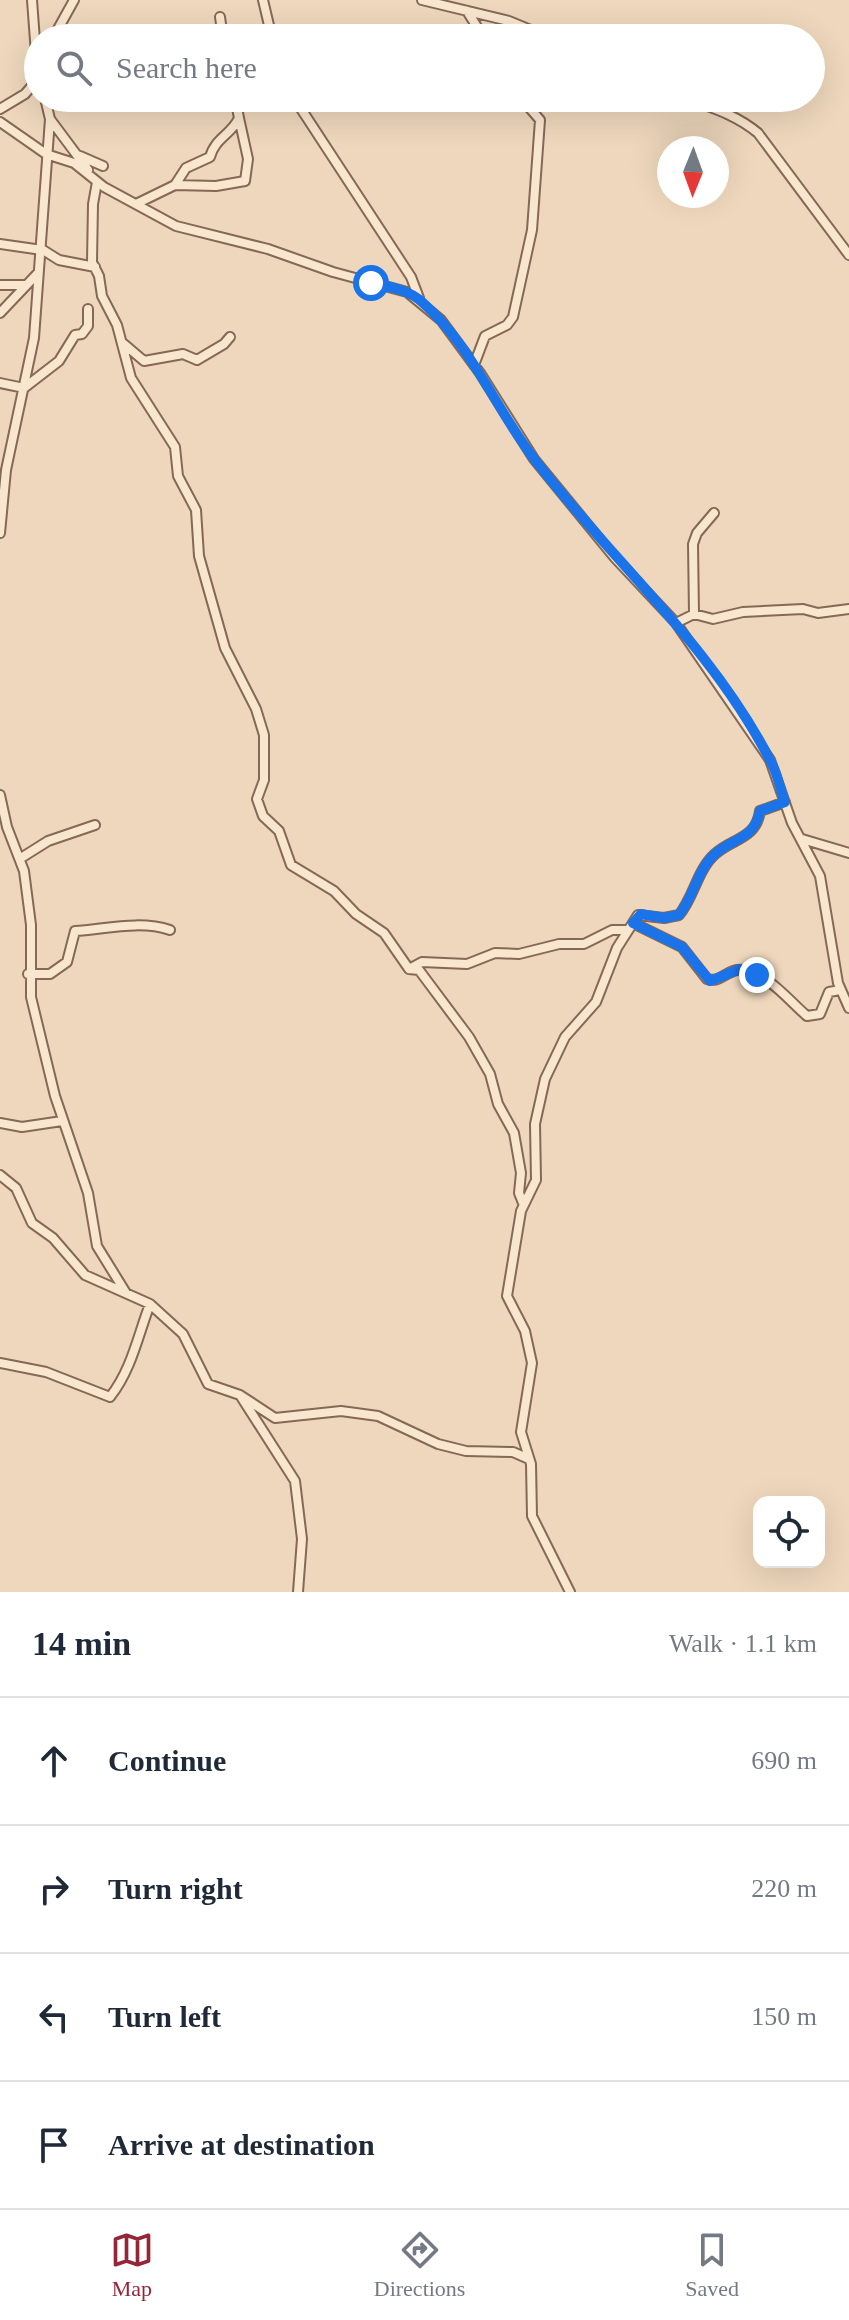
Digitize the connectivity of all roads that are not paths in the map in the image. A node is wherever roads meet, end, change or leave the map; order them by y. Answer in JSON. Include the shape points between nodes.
{"nodes":[{"id":1,"x":32,"y":0,"type":"edge"},
{"id":2,"x":74,"y":0,"type":"edge"},
{"id":3,"x":263,"y":0,"type":"edge"},
{"id":4,"x":422,"y":0,"type":"edge"},
{"id":5,"x":467,"y":11,"type":"junction"},
{"id":6,"x":220,"y":17,"type":"dead end"},
{"id":7,"x":34,"y":24,"type":"edge"},
{"id":8,"x":61,"y":24,"type":"edge"},
{"id":9,"x":221,"y":24,"type":"edge"},
{"id":10,"x":269,"y":24,"type":"edge"},
{"id":11,"x":475,"y":24,"type":"edge"},
{"id":12,"x":516,"y":24,"type":"edge"},
{"id":13,"x":24,"y":95,"type":"edge"},
{"id":14,"x":0,"y":109,"type":"edge"},
{"id":15,"x":48,"y":112,"type":"edge"},
{"id":16,"x":238,"y":112,"type":"edge"},
{"id":17,"x":303,"y":112,"type":"edge"},
{"id":18,"x":535,"y":112,"type":"edge"},
{"id":19,"x":725,"y":112,"type":"edge"},
{"id":20,"x":239,"y":118,"type":"junction"},
{"id":21,"x":50,"y":119,"type":"junction"},
{"id":22,"x":0,"y":122,"type":"edge"},
{"id":23,"x":46,"y":154,"type":"junction"},
{"id":24,"x":80,"y":156,"type":"junction"},
{"id":25,"x":103,"y":166,"type":"dead end"},
{"id":26,"x":94,"y":178,"type":"junction"},
{"id":27,"x":175,"y":185,"type":"junction"},
{"id":28,"x":136,"y":204,"type":"junction"},
{"id":29,"x":0,"y":244,"type":"edge"},
{"id":30,"x":41,"y":252,"type":"junction"},
{"id":31,"x":849,"y":255,"type":"edge"},
{"id":32,"x":95,"y":267,"type":"junction"},
{"id":33,"x":38,"y":273,"type":"junction"},
{"id":34,"x":0,"y":285,"type":"edge"},
{"id":35,"x":24,"y":285,"type":"junction"},
{"id":36,"x":419,"y":299,"type":"junction"},
{"id":37,"x":88,"y":309,"type":"dead end"},
{"id":38,"x":0,"y":313,"type":"edge"},
{"id":39,"x":230,"y":337,"type":"dead end"},
{"id":40,"x":122,"y":341,"type":"junction"},
{"id":41,"x":474,"y":365,"type":"junction"},
{"id":42,"x":0,"y":383,"type":"edge"},
{"id":43,"x":24,"y":388,"type":"junction"},
{"id":44,"x":4,"y":457,"type":"edge"},
{"id":45,"x":714,"y":513,"type":"dead end"},
{"id":46,"x":0,"y":533,"type":"edge"},
{"id":47,"x":849,"y":609,"type":"edge"},
{"id":48,"x":694,"y":614,"type":"junction"},
{"id":49,"x":676,"y":623,"type":"junction"},
{"id":50,"x":0,"y":795,"type":"edge"},
{"id":51,"x":785,"y":802,"type":"junction"},
{"id":52,"x":95,"y":825,"type":"dead end"},
{"id":53,"x":802,"y":839,"type":"junction"},
{"id":54,"x":849,"y":853,"type":"edge"},
{"id":55,"x":21,"y":858,"type":"junction"},
{"id":56,"x":633,"y":923,"type":"junction"},
{"id":57,"x":170,"y":930,"type":"dead end"},
{"id":58,"x":626,"y":930,"type":"junction"},
{"id":59,"x":409,"y":969,"type":"junction"},
{"id":60,"x":28,"y":974,"type":"junction"},
{"id":61,"x":840,"y":990,"type":"junction"},
{"id":62,"x":849,"y":1008,"type":"edge"},
{"id":63,"x":62,"y":1121,"type":"junction"},
{"id":64,"x":0,"y":1123,"type":"edge"},
{"id":65,"x":0,"y":1175,"type":"edge"},
{"id":66,"x":523,"y":1203,"type":"junction"},
{"id":67,"x":126,"y":1293,"type":"junction"},
{"id":68,"x":150,"y":1304,"type":"junction"},
{"id":69,"x":0,"y":1363,"type":"edge"},
{"id":70,"x":240,"y":1395,"type":"junction"},
{"id":71,"x":530,"y":1460,"type":"junction"},
{"id":72,"x":298,"y":1592,"type":"edge"},
{"id":73,"x":570,"y":1592,"type":"edge"}],
"edges":[{"from":1,"to":7,"type":"street"},
{"from":2,"to":8,"type":"street"},
{"from":3,"to":10,"type":"street"},
{"from":4,"to":5,"type":"street"},
{"from":5,"to":11,"type":"street"},
{"from":5,"to":12,"type":"street"},
{"from":6,"to":9,"type":"street"},
{"from":13,"to":14,"type":"street"},
{"from":15,"to":21,"type":"street"},
{"from":16,"to":20,"type":"street"},
{"from":17,"to":36,"type":"street","via":[[411,277]]},
{"from":18,"to":41,"type":"street","via":[[540,127],[529,248],[513,317],[485,336]]},
{"from":19,"to":31,"type":"street","via":[[758,133]]},
{"from":20,"to":27,"type":"street","via":[[216,140],[210,157],[186,168]]},
{"from":20,"to":27,"type":"street","via":[[248,159],[245,181]]},
{"from":21,"to":23,"type":"street"},
{"from":21,"to":24,"type":"street"},
{"from":22,"to":23,"type":"street"},
{"from":23,"to":26,"type":"street","via":[[74,163]]},
{"from":23,"to":30,"type":"street"},
{"from":24,"to":25,"type":"street"},
{"from":24,"to":26,"type":"street"},
{"from":26,"to":28,"type":"street"},
{"from":26,"to":32,"type":"street"},
{"from":27,"to":28,"type":"street"},
{"from":28,"to":36,"type":"street","via":[[185,230],[268,249]]},
{"from":29,"to":30,"type":"street"},
{"from":30,"to":32,"type":"street"},
{"from":30,"to":33,"type":"street"},
{"from":32,"to":40,"type":"street"},
{"from":33,"to":35,"type":"street"},
{"from":33,"to":43,"type":"street"},
{"from":34,"to":35,"type":"street"},
{"from":35,"to":38,"type":"street"},
{"from":36,"to":41,"type":"street"},
{"from":37,"to":43,"type":"street","via":[[82,334],[75,335],[59,361]]},
{"from":39,"to":40,"type":"street","via":[[197,360],[183,354],[149,362]]},
{"from":40,"to":59,"type":"street","via":[[131,378],[175,447],[178,476],[196,510],[199,556],[225,648],[263,732],[264,780],[257,799],[261,811],[279,831],[291,865],[334,891],[384,933]]},
{"from":41,"to":49,"type":"street","via":[[534,459]]},
{"from":42,"to":43,"type":"street"},
{"from":43,"to":44,"type":"street"},
{"from":44,"to":46,"type":"street"},
{"from":45,"to":48,"type":"street","via":[[693,544]]},
{"from":47,"to":48,"type":"street","via":[[743,612],[713,619]]},
{"from":48,"to":49,"type":"street"},
{"from":49,"to":51,"type":"street","via":[[770,760]]},
{"from":50,"to":55,"type":"street"},
{"from":51,"to":53,"type":"street"},
{"from":51,"to":56,"type":"street","via":[[760,811],[746,837],[713,856],[679,915],[641,914]]},
{"from":52,"to":55,"type":"street","via":[[48,841]]},
{"from":53,"to":54,"type":"street"},
{"from":53,"to":61,"type":"street","via":[[823,886]]},
{"from":55,"to":60,"type":"street","via":[[31,925]]},
{"from":56,"to":58,"type":"street"},
{"from":56,"to":61,"type":"street","via":[[682,947],[707,979],[718,980],[734,970],[750,972],[807,1016],[820,1014],[829,992]]},
{"from":57,"to":60,"type":"street","via":[[154,926],[73,931],[67,962],[50,974]]},
{"from":58,"to":59,"type":"street","via":[[612,930],[584,944],[495,953],[467,964],[422,962]]},
{"from":58,"to":66,"type":"street","via":[[596,1002],[565,1037],[545,1079],[535,1124],[536,1180]]},
{"from":59,"to":66,"type":"street","via":[[419,970],[447,1006],[490,1074],[514,1133]]},
{"from":60,"to":63,"type":"street"},
{"from":61,"to":62,"type":"street"},
{"from":63,"to":64,"type":"street","via":[[22,1127]]},
{"from":63,"to":67,"type":"street","via":[[88,1193],[97,1246]]},
{"from":65,"to":67,"type":"street","via":[[16,1188],[32,1223],[79,1269]]},
{"from":66,"to":71,"type":"street","via":[[507,1296],[525,1331],[532,1363],[521,1432]]},
{"from":67,"to":68,"type":"street"},
{"from":68,"to":69,"type":"street","via":[[139,1346],[110,1397],[46,1372]]},
{"from":68,"to":70,"type":"street","via":[[186,1337],[208,1384]]},
{"from":70,"to":71,"type":"street","via":[[275,1418],[341,1411],[378,1416],[438,1444],[513,1452]]},
{"from":70,"to":72,"type":"street","via":[[295,1481],[302,1539]]},
{"from":71,"to":73,"type":"street","via":[[532,1516]]}]}
